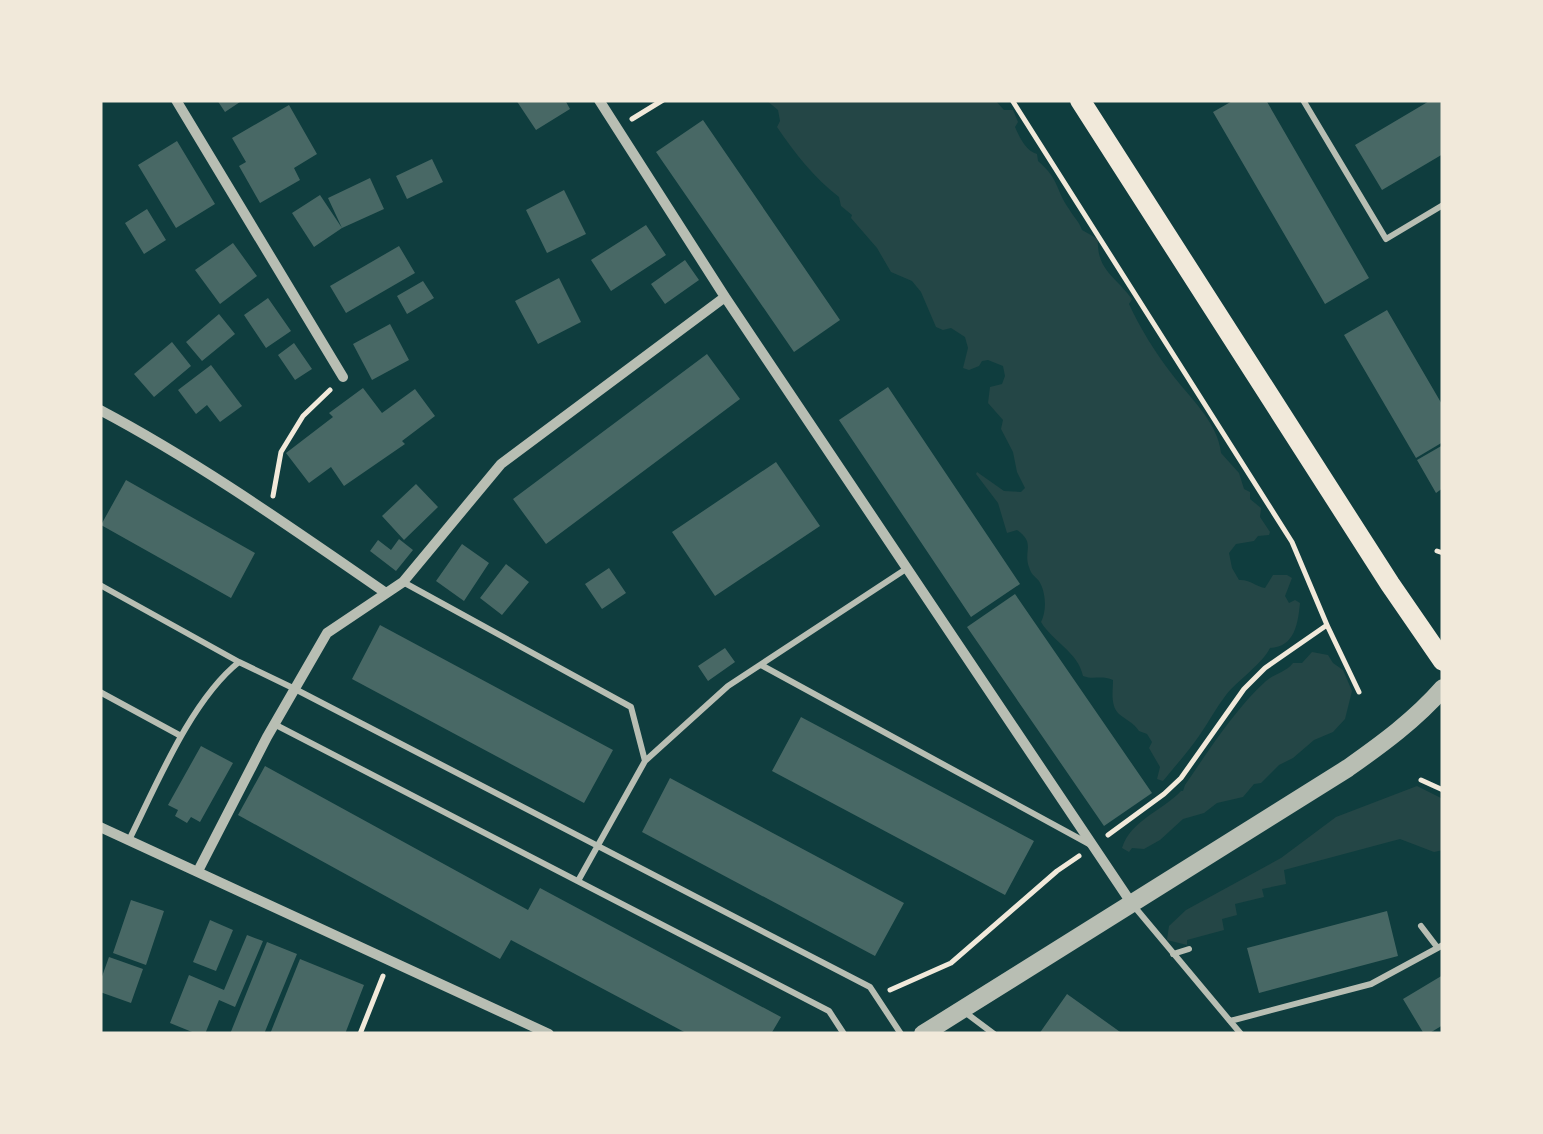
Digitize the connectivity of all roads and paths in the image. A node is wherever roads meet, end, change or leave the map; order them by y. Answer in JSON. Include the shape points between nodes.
{"nodes":[{"id":1,"x":176,"y":100,"type":"edge"},
{"id":2,"x":600,"y":100,"type":"edge"},
{"id":3,"x":663,"y":100,"type":"edge"},
{"id":4,"x":1012,"y":100,"type":"edge"},
{"id":5,"x":1080,"y":100,"type":"edge"},
{"id":6,"x":1303,"y":100,"type":"edge"},
{"id":7,"x":618,"y":128,"type":"junction"},
{"id":8,"x":1443,"y":204,"type":"edge"},
{"id":9,"x":725,"y":297,"type":"junction"},
{"id":10,"x":343,"y":377,"type":"joint"},
{"id":11,"x":100,"y":410,"type":"edge"},
{"id":12,"x":269,"y":513,"type":"junction"},
{"id":13,"x":906,"y":569,"type":"junction"},
{"id":14,"x":403,"y":582,"type":"junction"},
{"id":15,"x":100,"y":585,"type":"edge"},
{"id":16,"x":386,"y":593,"type":"junction"},
{"id":17,"x":1443,"y":661,"type":"edge"},
{"id":18,"x":239,"y":662,"type":"junction"},
{"id":19,"x":761,"y":665,"type":"junction"},
{"id":20,"x":1443,"y":688,"type":"edge"},
{"id":21,"x":296,"y":689,"type":"junction"},
{"id":22,"x":100,"y":692,"type":"edge"},
{"id":23,"x":1359,"y":692,"type":"dead end"},
{"id":24,"x":274,"y":724,"type":"junction"},
{"id":25,"x":181,"y":736,"type":"junction"},
{"id":26,"x":645,"y":761,"type":"junction"},
{"id":27,"x":1421,"y":780,"type":"dead end"},
{"id":28,"x":1443,"y":790,"type":"edge"},
{"id":29,"x":100,"y":827,"type":"edge"},
{"id":30,"x":129,"y":840,"type":"junction"},
{"id":31,"x":598,"y":845,"type":"junction"},
{"id":32,"x":1092,"y":846,"type":"junction"},
{"id":33,"x":198,"y":871,"type":"junction"},
{"id":34,"x":578,"y":881,"type":"junction"},
{"id":35,"x":1132,"y":904,"type":"junction"},
{"id":36,"x":1422,"y":926,"type":"dead end"},
{"id":37,"x":1440,"y":946,"type":"edge"},
{"id":38,"x":1188,"y":950,"type":"dead end"},
{"id":39,"x":1173,"y":954,"type":"junction"},
{"id":40,"x":389,"y":960,"type":"junction"},
{"id":41,"x":960,"y":1010,"type":"junction"},
{"id":42,"x":1230,"y":1021,"type":"junction"},
{"id":43,"x":360,"y":1034,"type":"edge"},
{"id":44,"x":549,"y":1034,"type":"edge"},
{"id":45,"x":844,"y":1034,"type":"edge"},
{"id":46,"x":902,"y":1034,"type":"edge"},
{"id":47,"x":923,"y":1034,"type":"edge"},
{"id":48,"x":994,"y":1034,"type":"edge"},
{"id":49,"x":1241,"y":1034,"type":"edge"}],
"edges":[{"from":1,"to":10,"type":"street"},
{"from":2,"to":7,"type":"street"},
{"from":3,"to":7,"type":"path"},
{"from":4,"to":23,"type":"path","via":[[1292,542]]},
{"from":5,"to":17,"type":"main road"},
{"from":6,"to":8,"type":"lane","via":[[1386,239]]},
{"from":7,"to":9,"type":"street"},
{"from":9,"to":13,"type":"street"},
{"from":9,"to":14,"type":"street","via":[[501,464]]},
{"from":10,"to":12,"type":"path","via":[[302,416],[282,452]]},
{"from":11,"to":12,"type":"street"},
{"from":12,"to":16,"type":"street"},
{"from":13,"to":19,"type":"lane"},
{"from":13,"to":32,"type":"street"},
{"from":14,"to":16,"type":"street"},
{"from":14,"to":26,"type":"lane","via":[[631,707]]},
{"from":15,"to":18,"type":"lane"},
{"from":16,"to":21,"type":"street","via":[[328,633]]},
{"from":18,"to":21,"type":"lane"},
{"from":18,"to":25,"type":"lane"},
{"from":19,"to":26,"type":"lane"},
{"from":19,"to":32,"type":"lane"},
{"from":20,"to":35,"type":"street","via":[[1348,768]]},
{"from":21,"to":24,"type":"street"},
{"from":21,"to":31,"type":"lane"},
{"from":22,"to":25,"type":"lane"},
{"from":24,"to":33,"type":"street"},
{"from":24,"to":34,"type":"lane"},
{"from":25,"to":30,"type":"lane"},
{"from":26,"to":31,"type":"lane"},
{"from":27,"to":28,"type":"path"},
{"from":29,"to":30,"type":"street"},
{"from":30,"to":33,"type":"street"},
{"from":31,"to":34,"type":"lane"},
{"from":31,"to":46,"type":"lane","via":[[870,987]]},
{"from":32,"to":35,"type":"street"},
{"from":33,"to":40,"type":"street"},
{"from":34,"to":45,"type":"lane","via":[[829,1010]]},
{"from":35,"to":39,"type":"lane"},
{"from":35,"to":41,"type":"street"},
{"from":36,"to":37,"type":"lane"},
{"from":37,"to":42,"type":"lane","via":[[1370,984]]},
{"from":38,"to":39,"type":"lane"},
{"from":39,"to":42,"type":"lane"},
{"from":40,"to":43,"type":"path"},
{"from":40,"to":44,"type":"street"},
{"from":41,"to":47,"type":"street"},
{"from":41,"to":48,"type":"lane"},
{"from":42,"to":49,"type":"lane"}]}
